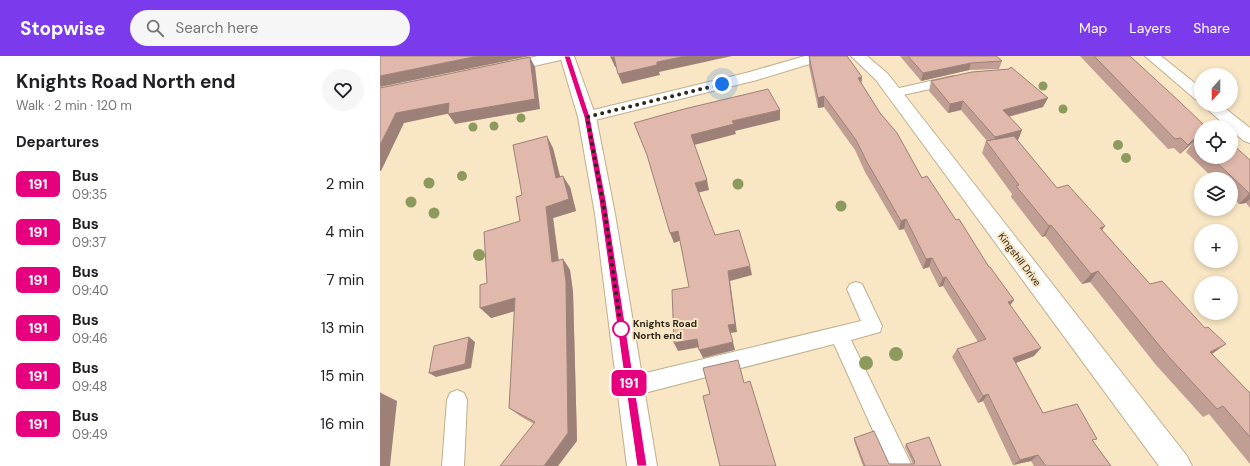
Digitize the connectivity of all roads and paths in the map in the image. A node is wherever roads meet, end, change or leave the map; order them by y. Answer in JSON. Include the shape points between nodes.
{"nodes":[{"id":1,"x":560,"y":56,"type":"edge"},
{"id":2,"x":567,"y":56,"type":"edge"},
{"id":3,"x":821,"y":56,"type":"edge"},
{"id":4,"x":858,"y":56,"type":"edge"},
{"id":5,"x":1152,"y":56,"type":"edge"},
{"id":6,"x":491,"y":70,"type":"edge"},
{"id":7,"x":962,"y":78,"type":"edge"},
{"id":8,"x":1194,"y":90,"type":"edge"},
{"id":9,"x":894,"y":93,"type":"junction"},
{"id":10,"x":1220,"y":112,"type":"edge"},
{"id":11,"x":587,"y":117,"type":"junction"},
{"id":12,"x":1250,"y":137,"type":"edge"},
{"id":13,"x":856,"y":290,"type":"dead end"},
{"id":14,"x":839,"y":334,"type":"junction"},
{"id":15,"x":629,"y":387,"type":"junction"},
{"id":16,"x":457,"y":400,"type":"dead end"},
{"id":17,"x":453,"y":466,"type":"edge"},
{"id":18,"x":642,"y":466,"type":"edge"},
{"id":19,"x":901,"y":466,"type":"edge"},
{"id":20,"x":1177,"y":466,"type":"edge"}],
"edges":[{"from":1,"to":6,"type":"street"},
{"from":2,"to":11,"type":"street"},
{"from":3,"to":11,"type":"street","via":[[751,77]]},
{"from":4,"to":9,"type":"street","name":"Kingshill Drive","via":[[882,77]]},
{"from":5,"to":8,"type":"street"},
{"from":7,"to":9,"type":"lane"},
{"from":9,"to":20,"type":"street","name":"Kingshill Drive"},
{"from":10,"to":12,"type":"street"},
{"from":11,"to":15,"type":"street","via":[[605,214]]},
{"from":13,"to":14,"type":"lane","via":[[873,326]]},
{"from":14,"to":15,"type":"lane"},
{"from":14,"to":19,"type":"lane"},
{"from":15,"to":18,"type":"street"},
{"from":16,"to":17,"type":"lane"}]}
